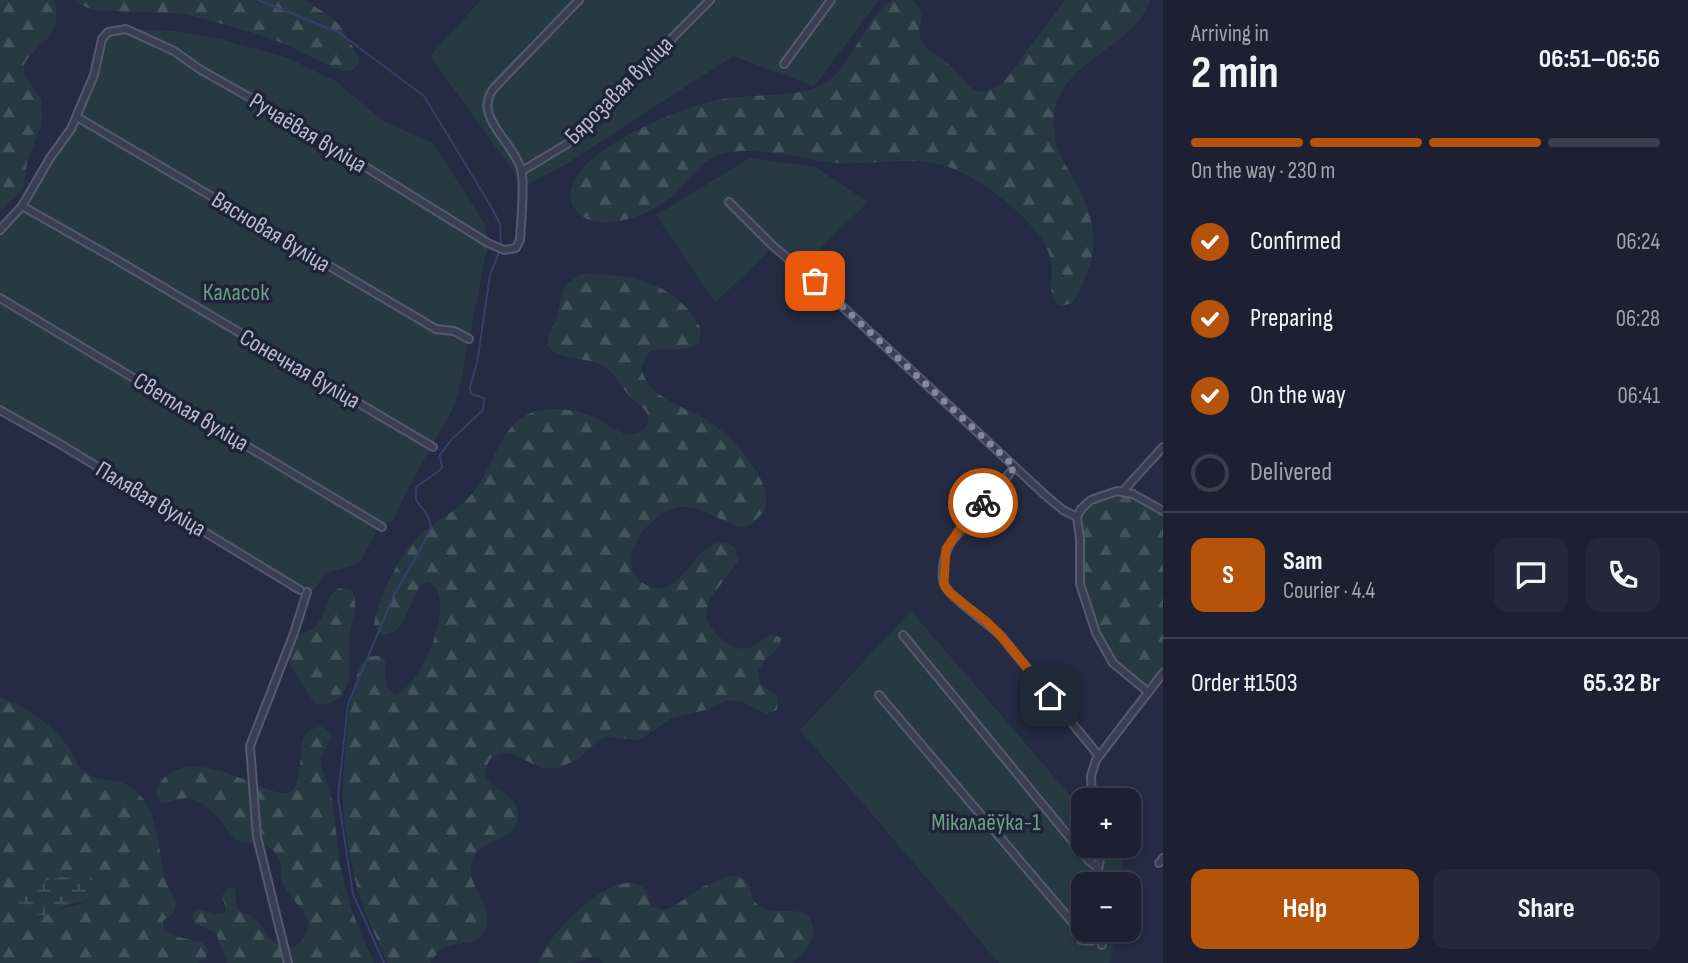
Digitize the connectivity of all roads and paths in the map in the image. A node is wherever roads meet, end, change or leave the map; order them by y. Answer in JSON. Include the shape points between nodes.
{"nodes":[{"id":1,"x":579,"y":0,"type":"edge"},
{"id":2,"x":710,"y":0,"type":"edge"},
{"id":3,"x":831,"y":0,"type":"edge"},
{"id":4,"x":784,"y":64,"type":"dead end"},
{"id":5,"x":76,"y":117,"type":"junction"},
{"id":6,"x":522,"y":171,"type":"junction"},
{"id":7,"x":729,"y":202,"type":"dead end"},
{"id":8,"x":22,"y":206,"type":"junction"},
{"id":9,"x":0,"y":230,"type":"edge"},
{"id":10,"x":0,"y":298,"type":"edge"},
{"id":11,"x":468,"y":339,"type":"dead end"},
{"id":12,"x":0,"y":410,"type":"edge"},
{"id":13,"x":433,"y":447,"type":"dead end"},
{"id":14,"x":1163,"y":447,"type":"edge"},
{"id":15,"x":1015,"y":467,"type":"junction"},
{"id":16,"x":1123,"y":491,"type":"junction"},
{"id":17,"x":1163,"y":511,"type":"edge"},
{"id":18,"x":1077,"y":517,"type":"junction"},
{"id":19,"x":382,"y":527,"type":"dead end"},
{"id":20,"x":903,"y":635,"type":"dead end"},
{"id":21,"x":1163,"y":673,"type":"edge"},
{"id":22,"x":1148,"y":692,"type":"junction"},
{"id":23,"x":879,"y":695,"type":"dead end"},
{"id":24,"x":1099,"y":755,"type":"junction"},
{"id":25,"x":1092,"y":788,"type":"edge"},
{"id":26,"x":1099,"y":858,"type":"edge"},
{"id":27,"x":1097,"y":867,"type":"junction"},
{"id":28,"x":1097,"y":872,"type":"edge"},
{"id":29,"x":1071,"y":921,"type":"edge"},
{"id":30,"x":1102,"y":942,"type":"edge"},
{"id":31,"x":1102,"y":945,"type":"dead end"},
{"id":32,"x":288,"y":963,"type":"edge"}],
"edges":[{"from":1,"to":6,"type":"street","via":[[490,92],[486,109]]},
{"from":2,"to":6,"type":"street","name":"Бярозавая вуліца","via":[[562,148]]},
{"from":3,"to":4,"type":"street"},
{"from":5,"to":6,"type":"street","name":"Ручаёвая вуліца","via":[[94,75],[102,39],[108,32],[126,29],[174,51],[501,249],[516,248],[520,240]]},
{"from":5,"to":8,"type":"street"},
{"from":5,"to":11,"type":"street","name":"Вясновая вуліца","via":[[436,329]]},
{"from":7,"to":15,"type":"street"},
{"from":8,"to":9,"type":"street"},
{"from":8,"to":13,"type":"street","name":"Сонечная вуліца"},
{"from":10,"to":19,"type":"street","name":"Светлая вуліца"},
{"from":12,"to":32,"type":"street","name":"Палявая вуліца","via":[[303,591],[294,633],[250,746],[257,837]]},
{"from":14,"to":16,"type":"street"},
{"from":15,"to":18,"type":"street","via":[[1057,506]]},
{"from":15,"to":24,"type":"street","via":[[946,549],[944,584],[1001,636]]},
{"from":16,"to":17,"type":"street"},
{"from":16,"to":18,"type":"street","via":[[1091,500]]},
{"from":18,"to":22,"type":"street","via":[[1080,584],[1096,633],[1113,663]]},
{"from":20,"to":27,"type":"street"},
{"from":21,"to":22,"type":"street"},
{"from":22,"to":24,"type":"street"},
{"from":23,"to":29,"type":"street"},
{"from":24,"to":25,"type":"street"},
{"from":26,"to":27,"type":"street"},
{"from":27,"to":28,"type":"street"},
{"from":30,"to":31,"type":"street"}]}
